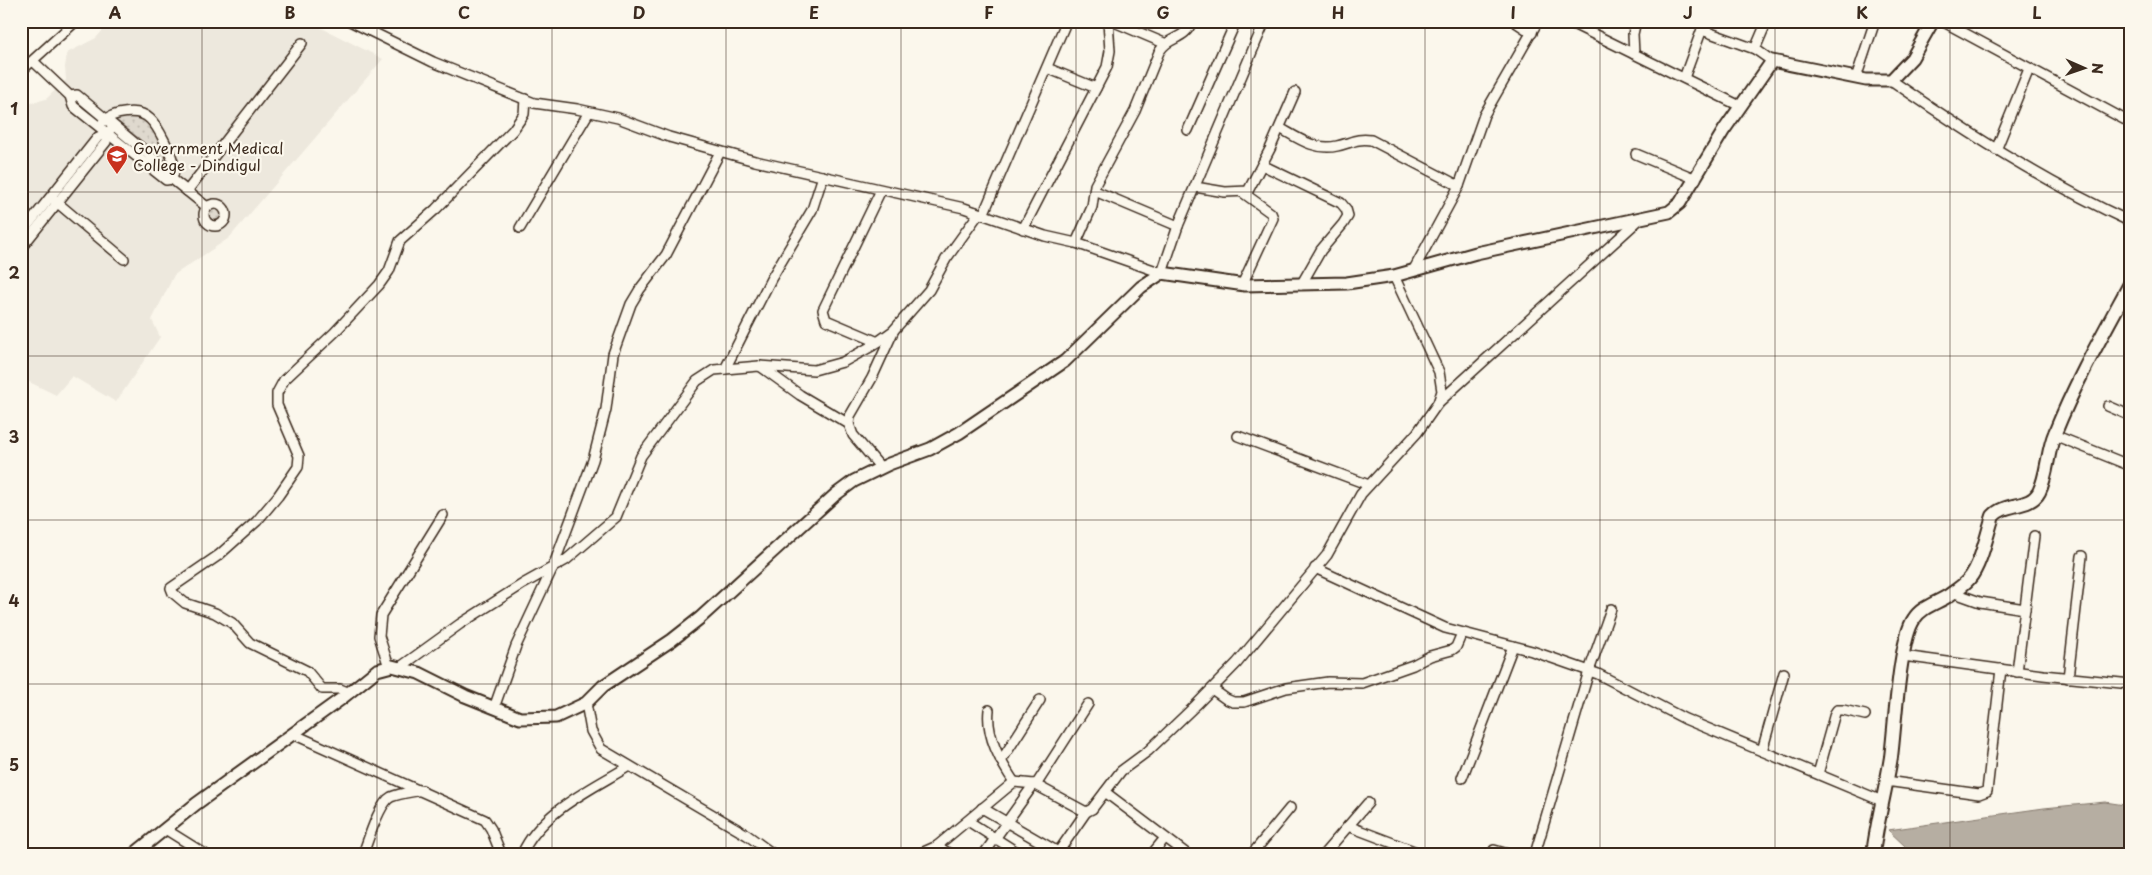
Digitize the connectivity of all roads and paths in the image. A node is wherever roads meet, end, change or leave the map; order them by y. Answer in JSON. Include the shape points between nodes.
{"nodes":[{"id":1,"x":76,"y":21,"type":"edge"},
{"id":2,"x":350,"y":21,"type":"edge"},
{"id":3,"x":1108,"y":21,"type":"edge"},
{"id":4,"x":1112,"y":21,"type":"edge"},
{"id":5,"x":1192,"y":21,"type":"edge"},
{"id":6,"x":1236,"y":21,"type":"edge"},
{"id":7,"x":1265,"y":21,"type":"edge"},
{"id":8,"x":1514,"y":21,"type":"edge"},
{"id":9,"x":1538,"y":21,"type":"edge"},
{"id":10,"x":1567,"y":21,"type":"edge"},
{"id":11,"x":1636,"y":21,"type":"edge"},
{"id":12,"x":1767,"y":21,"type":"edge"},
{"id":13,"x":1875,"y":21,"type":"edge"},
{"id":14,"x":1933,"y":21,"type":"edge"},
{"id":15,"x":1942,"y":21,"type":"edge"},
{"id":16,"x":1704,"y":25,"type":"edge"},
{"id":17,"x":1064,"y":27,"type":"dead end"},
{"id":18,"x":1532,"y":33,"type":"junction"},
{"id":19,"x":302,"y":43,"type":"dead end"},
{"id":20,"x":1164,"y":43,"type":"junction"},
{"id":21,"x":1755,"y":49,"type":"junction"},
{"id":22,"x":1634,"y":54,"type":"junction"},
{"id":23,"x":1772,"y":61,"type":"junction"},
{"id":24,"x":28,"y":62,"type":"edge"},
{"id":25,"x":1047,"y":68,"type":"junction"},
{"id":26,"x":2029,"y":69,"type":"junction"},
{"id":27,"x":21,"y":72,"type":"edge"},
{"id":28,"x":1684,"y":78,"type":"junction"},
{"id":29,"x":1856,"y":78,"type":"junction"},
{"id":30,"x":1891,"y":80,"type":"junction"},
{"id":31,"x":1096,"y":88,"type":"junction"},
{"id":32,"x":1295,"y":92,"type":"dead end"},
{"id":33,"x":70,"y":96,"type":"junction"},
{"id":34,"x":525,"y":98,"type":"junction"},
{"id":35,"x":1740,"y":106,"type":"junction"},
{"id":36,"x":589,"y":112,"type":"junction"},
{"id":37,"x":105,"y":119,"type":"junction"},
{"id":38,"x":2131,"y":123,"type":"edge"},
{"id":39,"x":113,"y":125,"type":"junction"},
{"id":40,"x":98,"y":126,"type":"junction"},
{"id":41,"x":1280,"y":128,"type":"junction"},
{"id":42,"x":1188,"y":130,"type":"dead end"},
{"id":43,"x":107,"y":133,"type":"junction"},
{"id":44,"x":1996,"y":150,"type":"junction"},
{"id":45,"x":720,"y":152,"type":"junction"},
{"id":46,"x":1636,"y":154,"type":"dead end"},
{"id":47,"x":1262,"y":166,"type":"junction"},
{"id":48,"x":823,"y":176,"type":"junction"},
{"id":49,"x":172,"y":179,"type":"junction"},
{"id":50,"x":1696,"y":179,"type":"junction"},
{"id":51,"x":1460,"y":186,"type":"junction"},
{"id":52,"x":1195,"y":187,"type":"junction"},
{"id":53,"x":881,"y":190,"type":"junction"},
{"id":54,"x":187,"y":191,"type":"junction"},
{"id":55,"x":1094,"y":191,"type":"junction"},
{"id":56,"x":1242,"y":192,"type":"junction"},
{"id":57,"x":54,"y":200,"type":"junction"},
{"id":58,"x":207,"y":207,"type":"dead end"},
{"id":59,"x":979,"y":213,"type":"junction"},
{"id":60,"x":1642,"y":217,"type":"junction"},
{"id":61,"x":2131,"y":222,"type":"edge"},
{"id":62,"x":1178,"y":226,"type":"junction"},
{"id":63,"x":520,"y":228,"type":"dead end"},
{"id":64,"x":1023,"y":229,"type":"junction"},
{"id":65,"x":21,"y":234,"type":"edge"},
{"id":66,"x":1076,"y":243,"type":"junction"},
{"id":67,"x":21,"y":248,"type":"edge"},
{"id":68,"x":124,"y":259,"type":"dead end"},
{"id":69,"x":1413,"y":271,"type":"junction"},
{"id":70,"x":1162,"y":274,"type":"junction"},
{"id":71,"x":1394,"y":276,"type":"junction"},
{"id":72,"x":2131,"y":282,"type":"edge"},
{"id":73,"x":1242,"y":285,"type":"junction"},
{"id":74,"x":1301,"y":285,"type":"junction"},
{"id":75,"x":893,"y":331,"type":"junction"},
{"id":76,"x":878,"y":342,"type":"junction"},
{"id":77,"x":760,"y":366,"type":"junction"},
{"id":78,"x":725,"y":369,"type":"junction"},
{"id":79,"x":1438,"y":403,"type":"junction"},
{"id":80,"x":2108,"y":406,"type":"dead end"},
{"id":81,"x":2131,"y":416,"type":"edge"},
{"id":82,"x":849,"y":424,"type":"junction"},
{"id":83,"x":1238,"y":436,"type":"dead end"},
{"id":84,"x":2054,"y":436,"type":"junction"},
{"id":85,"x":2131,"y":466,"type":"edge"},
{"id":86,"x":881,"y":468,"type":"junction"},
{"id":87,"x":1369,"y":485,"type":"junction"},
{"id":88,"x":443,"y":515,"type":"dead end"},
{"id":89,"x":2034,"y":536,"type":"dead end"},
{"id":90,"x":2082,"y":556,"type":"dead end"},
{"id":91,"x":553,"y":567,"type":"junction"},
{"id":92,"x":1315,"y":568,"type":"junction"},
{"id":93,"x":1952,"y":592,"type":"junction"},
{"id":94,"x":1611,"y":609,"type":"dead end"},
{"id":95,"x":2025,"y":609,"type":"junction"},
{"id":96,"x":1462,"y":633,"type":"junction"},
{"id":97,"x":1513,"y":646,"type":"junction"},
{"id":98,"x":1903,"y":656,"type":"junction"},
{"id":99,"x":394,"y":668,"type":"junction"},
{"id":100,"x":2001,"y":669,"type":"junction"},
{"id":101,"x":1590,"y":671,"type":"junction"},
{"id":102,"x":2017,"y":672,"type":"junction"},
{"id":103,"x":1784,"y":673,"type":"dead end"},
{"id":104,"x":2068,"y":678,"type":"junction"},
{"id":105,"x":2131,"y":684,"type":"edge"},
{"id":106,"x":1212,"y":689,"type":"junction"},
{"id":107,"x":350,"y":693,"type":"junction"},
{"id":108,"x":1040,"y":700,"type":"dead end"},
{"id":109,"x":586,"y":703,"type":"junction"},
{"id":110,"x":1088,"y":704,"type":"dead end"},
{"id":111,"x":494,"y":708,"type":"junction"},
{"id":112,"x":989,"y":710,"type":"dead end"},
{"id":113,"x":1865,"y":715,"type":"dead end"},
{"id":114,"x":293,"y":734,"type":"junction"},
{"id":115,"x":1762,"y":751,"type":"junction"},
{"id":116,"x":1001,"y":761,"type":"junction"},
{"id":117,"x":630,"y":766,"type":"junction"},
{"id":118,"x":1818,"y":774,"type":"junction"},
{"id":119,"x":1462,"y":778,"type":"dead end"},
{"id":120,"x":1886,"y":781,"type":"junction"},
{"id":121,"x":1014,"y":782,"type":"junction"},
{"id":122,"x":1035,"y":784,"type":"junction"},
{"id":123,"x":422,"y":790,"type":"junction"},
{"id":124,"x":1105,"y":792,"type":"junction"},
{"id":125,"x":1882,"y":801,"type":"junction"},
{"id":126,"x":1368,"y":803,"type":"dead end"},
{"id":127,"x":982,"y":808,"type":"junction"},
{"id":128,"x":1290,"y":808,"type":"dead end"},
{"id":129,"x":1086,"y":812,"type":"junction"},
{"id":130,"x":968,"y":821,"type":"junction"},
{"id":131,"x":1006,"y":823,"type":"junction"},
{"id":132,"x":1348,"y":826,"type":"junction"},
{"id":133,"x":164,"y":829,"type":"junction"},
{"id":134,"x":995,"y":838,"type":"junction"},
{"id":135,"x":1165,"y":838,"type":"junction"},
{"id":136,"x":937,"y":846,"type":"junction"},
{"id":137,"x":1057,"y":853,"type":"edge"},
{"id":138,"x":134,"y":854,"type":"edge"},
{"id":139,"x":205,"y":854,"type":"edge"},
{"id":140,"x":364,"y":854,"type":"edge"},
{"id":141,"x":501,"y":854,"type":"edge"},
{"id":142,"x":522,"y":854,"type":"edge"},
{"id":143,"x":773,"y":854,"type":"edge"},
{"id":144,"x":919,"y":854,"type":"edge"},
{"id":145,"x":950,"y":854,"type":"edge"},
{"id":146,"x":984,"y":854,"type":"edge"},
{"id":147,"x":1020,"y":854,"type":"edge"},
{"id":148,"x":1152,"y":854,"type":"edge"},
{"id":149,"x":1186,"y":854,"type":"edge"},
{"id":150,"x":1252,"y":854,"type":"edge"},
{"id":151,"x":1324,"y":854,"type":"edge"},
{"id":152,"x":1422,"y":854,"type":"edge"},
{"id":153,"x":1492,"y":854,"type":"edge"},
{"id":154,"x":1508,"y":854,"type":"edge"},
{"id":155,"x":1535,"y":854,"type":"edge"},
{"id":156,"x":1873,"y":854,"type":"edge"}],
"edges":[{"from":1,"to":24,"type":"street"},
{"from":2,"to":34,"type":"street","via":[[433,62]]},
{"from":3,"to":31,"type":"street","via":[[1109,60]]},
{"from":4,"to":20,"type":"street"},
{"from":5,"to":20,"type":"street","via":[[1186,33]]},
{"from":6,"to":42,"type":"street"},
{"from":7,"to":52,"type":"street"},
{"from":8,"to":18,"type":"street"},
{"from":9,"to":18,"type":"street"},
{"from":10,"to":22,"type":"street"},
{"from":11,"to":22,"type":"street"},
{"from":12,"to":21,"type":"street"},
{"from":13,"to":29,"type":"street"},
{"from":14,"to":30,"type":"street","via":[[1912,58]]},
{"from":15,"to":26,"type":"street"},
{"from":16,"to":21,"type":"street"},
{"from":16,"to":28,"type":"street"},
{"from":17,"to":25,"type":"street"},
{"from":18,"to":51,"type":"street","via":[[1484,115]]},
{"from":19,"to":54,"type":"street"},
{"from":20,"to":55,"type":"street","via":[[1135,111]]},
{"from":21,"to":23,"type":"street"},
{"from":22,"to":28,"type":"street"},
{"from":23,"to":29,"type":"street"},
{"from":23,"to":35,"type":"street"},
{"from":24,"to":27,"type":"street"},
{"from":24,"to":33,"type":"street"},
{"from":25,"to":31,"type":"street"},
{"from":25,"to":59,"type":"street"},
{"from":26,"to":38,"type":"street"},
{"from":26,"to":44,"type":"street"},
{"from":28,"to":35,"type":"street"},
{"from":29,"to":30,"type":"street"},
{"from":30,"to":44,"type":"street"},
{"from":31,"to":64,"type":"street"},
{"from":32,"to":41,"type":"street"},
{"from":33,"to":37,"type":"street","via":[[77,95]]},
{"from":33,"to":40,"type":"street","via":[[73,106]]},
{"from":34,"to":36,"type":"street","via":[[534,103]]},
{"from":34,"to":107,"type":"street","via":[[524,114],[513,130],[400,241],[389,271],[379,285],[284,380],[277,393],[277,405],[299,456],[298,467],[278,496],[257,521],[219,555],[171,588],[173,594],[185,603],[232,622],[250,643],[307,671],[322,689],[340,689]]},
{"from":35,"to":50,"type":"street"},
{"from":36,"to":45,"type":"street","via":[[618,118]]},
{"from":36,"to":63,"type":"street"},
{"from":37,"to":39,"type":"street"},
{"from":37,"to":40,"type":"street"},
{"from":37,"to":49,"type":"street","via":[[115,114],[134,113],[150,119],[168,149],[174,168]]},
{"from":39,"to":43,"type":"street"},
{"from":39,"to":49,"type":"street","via":[[172,174]]},
{"from":40,"to":43,"type":"street"},
{"from":41,"to":47,"type":"street"},
{"from":41,"to":51,"type":"street","via":[[1312,146],[1336,146],[1360,138],[1371,140]]},
{"from":43,"to":49,"type":"street","via":[[166,180]]},
{"from":43,"to":57,"type":"street","via":[[106,142]]},
{"from":44,"to":61,"type":"street"},
{"from":45,"to":48,"type":"street"},
{"from":45,"to":91,"type":"street","via":[[666,255],[631,304],[613,354],[601,435]]},
{"from":46,"to":50,"type":"street"},
{"from":47,"to":56,"type":"street","via":[[1251,187]]},
{"from":47,"to":74,"type":"street","via":[[1346,208],[1348,216],[1321,250]]},
{"from":48,"to":53,"type":"street"},
{"from":48,"to":78,"type":"street","via":[[812,210]]},
{"from":49,"to":54,"type":"street"},
{"from":50,"to":60,"type":"street","via":[[1680,203],[1669,212]]},
{"from":51,"to":69,"type":"street"},
{"from":52,"to":56,"type":"street","via":[[1216,192]]},
{"from":52,"to":62,"type":"street"},
{"from":53,"to":59,"type":"street"},
{"from":53,"to":76,"type":"street","via":[[823,310],[826,320]]},
{"from":54,"to":58,"type":"street"},
{"from":55,"to":62,"type":"street"},
{"from":55,"to":66,"type":"street","via":[[1092,207]]},
{"from":56,"to":73,"type":"street","via":[[1271,213],[1273,218]]},
{"from":57,"to":65,"type":"street"},
{"from":57,"to":67,"type":"street"},
{"from":57,"to":68,"type":"street"},
{"from":59,"to":64,"type":"street"},
{"from":59,"to":75,"type":"street","via":[[946,259],[929,290]]},
{"from":60,"to":69,"type":"street","via":[[1476,253]]},
{"from":60,"to":79,"type":"street"},
{"from":62,"to":70,"type":"street"},
{"from":64,"to":66,"type":"street"},
{"from":66,"to":70,"type":"street"},
{"from":69,"to":71,"type":"street"},
{"from":70,"to":73,"type":"street"},
{"from":70,"to":86,"type":"street","via":[[1141,287],[1065,361],[930,449]]},
{"from":71,"to":74,"type":"street"},
{"from":71,"to":79,"type":"street","via":[[1439,372],[1442,391]]},
{"from":72,"to":84,"type":"main road","via":[[2069,399]]},
{"from":73,"to":74,"type":"street"},
{"from":75,"to":76,"type":"street"},
{"from":75,"to":82,"type":"street","via":[[850,416]]},
{"from":76,"to":77,"type":"street","via":[[843,362],[814,370]]},
{"from":77,"to":78,"type":"street"},
{"from":77,"to":82,"type":"street"},
{"from":78,"to":91,"type":"street","via":[[714,370],[696,381],[676,408],[641,456],[616,517],[566,560]]},
{"from":79,"to":87,"type":"street","via":[[1417,433]]},
{"from":80,"to":81,"type":"street"},
{"from":82,"to":86,"type":"street","via":[[853,435]]},
{"from":83,"to":87,"type":"street"},
{"from":84,"to":85,"type":"street"},
{"from":84,"to":93,"type":"main road","via":[[2039,492],[2026,503],[1998,509],[1976,568],[1969,580]]},
{"from":86,"to":109,"type":"street","via":[[835,495],[700,618],[603,686]]},
{"from":87,"to":92,"type":"street"},
{"from":88,"to":99,"type":"street","via":[[381,615],[379,636]]},
{"from":89,"to":95,"type":"street"},
{"from":90,"to":104,"type":"street"},
{"from":91,"to":99,"type":"street"},
{"from":91,"to":111,"type":"street","via":[[516,646]]},
{"from":92,"to":96,"type":"street"},
{"from":92,"to":106,"type":"street"},
{"from":93,"to":95,"type":"street","via":[[1980,602]]},
{"from":93,"to":98,"type":"main road","via":[[1914,618]]},
{"from":94,"to":101,"type":"street"},
{"from":95,"to":102,"type":"street"},
{"from":96,"to":97,"type":"street"},
{"from":96,"to":106,"type":"street","via":[[1452,650],[1362,683],[1307,684],[1244,702],[1233,702]]},
{"from":97,"to":101,"type":"street"},
{"from":97,"to":119,"type":"street"},
{"from":98,"to":100,"type":"street"},
{"from":98,"to":120,"type":"main road"},
{"from":99,"to":107,"type":"street","via":[[378,670]]},
{"from":99,"to":111,"type":"street","via":[[419,673]]},
{"from":100,"to":102,"type":"street"},
{"from":100,"to":120,"type":"street","via":[[1987,790],[1979,794]]},
{"from":101,"to":115,"type":"street","via":[[1686,719]]},
{"from":101,"to":155,"type":"street"},
{"from":102,"to":104,"type":"street"},
{"from":103,"to":115,"type":"street"},
{"from":104,"to":105,"type":"street"},
{"from":106,"to":124,"type":"street","via":[[1148,751],[1121,772]]},
{"from":107,"to":114,"type":"street"},
{"from":108,"to":116,"type":"street"},
{"from":109,"to":111,"type":"street","via":[[556,717],[520,718]]},
{"from":109,"to":117,"type":"street","via":[[592,731],[601,749]]},
{"from":110,"to":122,"type":"street"},
{"from":112,"to":116,"type":"street","via":[[989,732]]},
{"from":113,"to":118,"type":"street","via":[[1837,710]]},
{"from":114,"to":123,"type":"street"},
{"from":114,"to":133,"type":"street"},
{"from":115,"to":118,"type":"street"},
{"from":116,"to":121,"type":"street"},
{"from":117,"to":142,"type":"street","via":[[571,801],[550,818],[535,831]]},
{"from":117,"to":143,"type":"street","via":[[747,835]]},
{"from":118,"to":125,"type":"street"},
{"from":120,"to":125,"type":"main road"},
{"from":121,"to":122,"type":"street"},
{"from":121,"to":127,"type":"street"},
{"from":122,"to":129,"type":"street"},
{"from":122,"to":131,"type":"street"},
{"from":123,"to":140,"type":"street","via":[[392,796],[386,801],[370,833]]},
{"from":123,"to":141,"type":"street","via":[[485,820]]},
{"from":124,"to":129,"type":"street"},
{"from":124,"to":135,"type":"street"},
{"from":125,"to":156,"type":"main road"},
{"from":126,"to":132,"type":"street"},
{"from":127,"to":130,"type":"street"},
{"from":127,"to":131,"type":"street"},
{"from":128,"to":150,"type":"street"},
{"from":129,"to":137,"type":"street"},
{"from":130,"to":134,"type":"street"},
{"from":130,"to":136,"type":"street"},
{"from":131,"to":134,"type":"street"},
{"from":131,"to":137,"type":"street"},
{"from":132,"to":151,"type":"street"},
{"from":132,"to":152,"type":"street"},
{"from":133,"to":138,"type":"street"},
{"from":133,"to":139,"type":"street"},
{"from":134,"to":146,"type":"street"},
{"from":134,"to":147,"type":"street"},
{"from":135,"to":148,"type":"street"},
{"from":135,"to":149,"type":"street"},
{"from":136,"to":144,"type":"street"},
{"from":136,"to":145,"type":"street"},
{"from":153,"to":154,"type":"street","via":[[1494,850]]}]}
